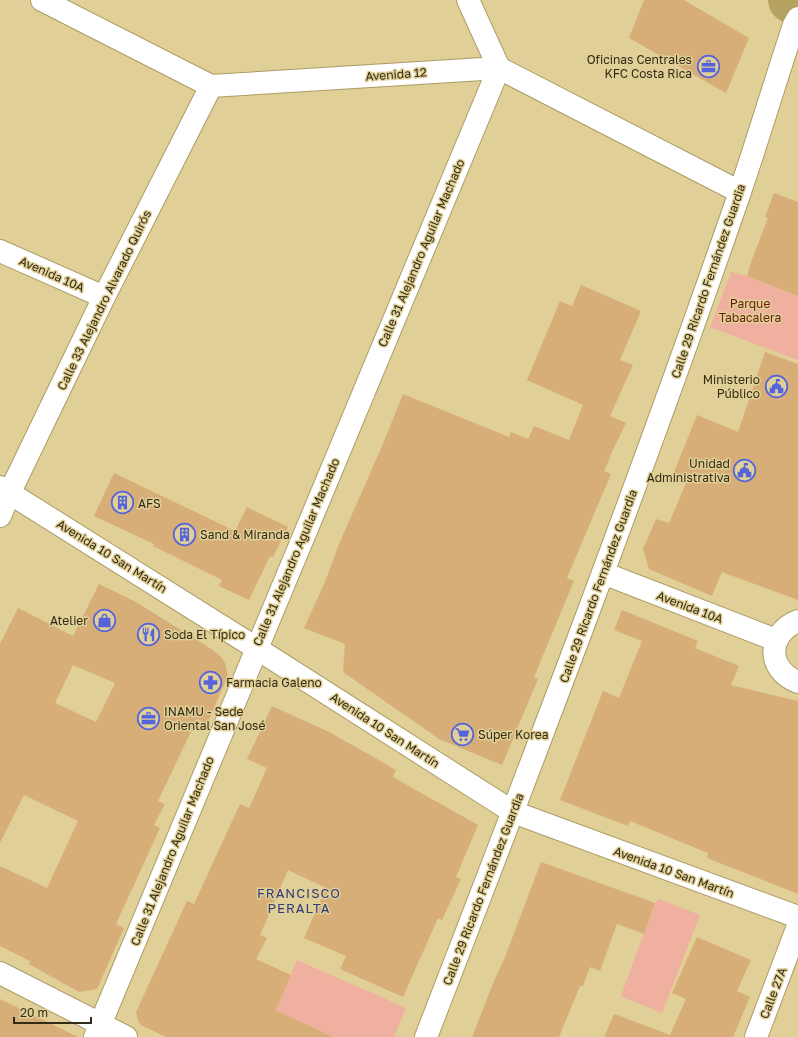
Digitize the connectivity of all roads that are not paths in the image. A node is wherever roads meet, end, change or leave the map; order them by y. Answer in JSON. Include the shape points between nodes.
{"nodes":[{"id":1,"x":42,"y":0,"type":"edge"},
{"id":2,"x":468,"y":0,"type":"edge"},
{"id":3,"x":796,"y":22,"type":"edge"},
{"id":4,"x":499,"y":68,"type":"junction"},
{"id":5,"x":211,"y":86,"type":"junction"},
{"id":6,"x":740,"y":192,"type":"junction"},
{"id":7,"x":0,"y":251,"type":"edge"},
{"id":8,"x":104,"y":296,"type":"junction"},
{"id":9,"x":5,"y":489,"type":"edge"},
{"id":10,"x":0,"y":516,"type":"edge"},
{"id":11,"x":603,"y":573,"type":"junction"},
{"id":12,"x":798,"y":621,"type":"edge"},
{"id":13,"x":776,"y":640,"type":"junction"},
{"id":14,"x":256,"y":648,"type":"junction"},
{"id":15,"x":798,"y":682,"type":"edge"},
{"id":16,"x":513,"y":812,"type":"junction"},
{"id":17,"x":798,"y":917,"type":"edge"},
{"id":18,"x":798,"y":926,"type":"edge"},
{"id":19,"x":0,"y":973,"type":"edge"},
{"id":20,"x":98,"y":1031,"type":"edge"},
{"id":21,"x":126,"y":1037,"type":"edge"},
{"id":22,"x":426,"y":1037,"type":"edge"},
{"id":23,"x":756,"y":1037,"type":"edge"}],
"edges":[{"from":1,"to":5,"type":"street"},
{"from":2,"to":4,"type":"street"},
{"from":3,"to":6,"type":"street","name":"Calle 29 Ricardo Fernández Guardia"},
{"from":4,"to":5,"type":"street","name":"Avenida 12"},
{"from":4,"to":6,"type":"street"},
{"from":4,"to":14,"type":"street","name":"Calle 31 Alejandro Aguilar Machado"},
{"from":5,"to":8,"type":"street","name":"Calle 33 Alejandro Alvarado Quirós"},
{"from":6,"to":11,"type":"street","name":"Calle 29 Ricardo Fernández Guardia"},
{"from":7,"to":8,"type":"street","name":"Avenida 10A"},
{"from":8,"to":9,"type":"street","name":"Calle 33 Alejandro Alvarado Quirós"},
{"from":9,"to":10,"type":"street","name":"Calle 33 Alejandro Alvarado Quirós"},
{"from":9,"to":14,"type":"street","name":"Avenida 10 San Martín"},
{"from":11,"to":13,"type":"street","name":"Avenida 10A"},
{"from":11,"to":16,"type":"street","name":"Calle 29 Ricardo Fernández Guardia"},
{"from":12,"to":13,"type":"street","via":[[788,625]]},
{"from":13,"to":15,"type":"street","via":[[776,662],[781,671]]},
{"from":14,"to":16,"type":"street","name":"Avenida 10 San Martín"},
{"from":14,"to":20,"type":"street","name":"Calle 31 Alejandro Aguilar Machado"},
{"from":16,"to":17,"type":"street","name":"Avenida 10 San Martín"},
{"from":16,"to":22,"type":"street","name":"Calle 29 Ricardo Fernández Guardia"},
{"from":18,"to":23,"type":"street","name":"Calle 27A"},
{"from":19,"to":20,"type":"street"},
{"from":20,"to":21,"type":"street"}]}
